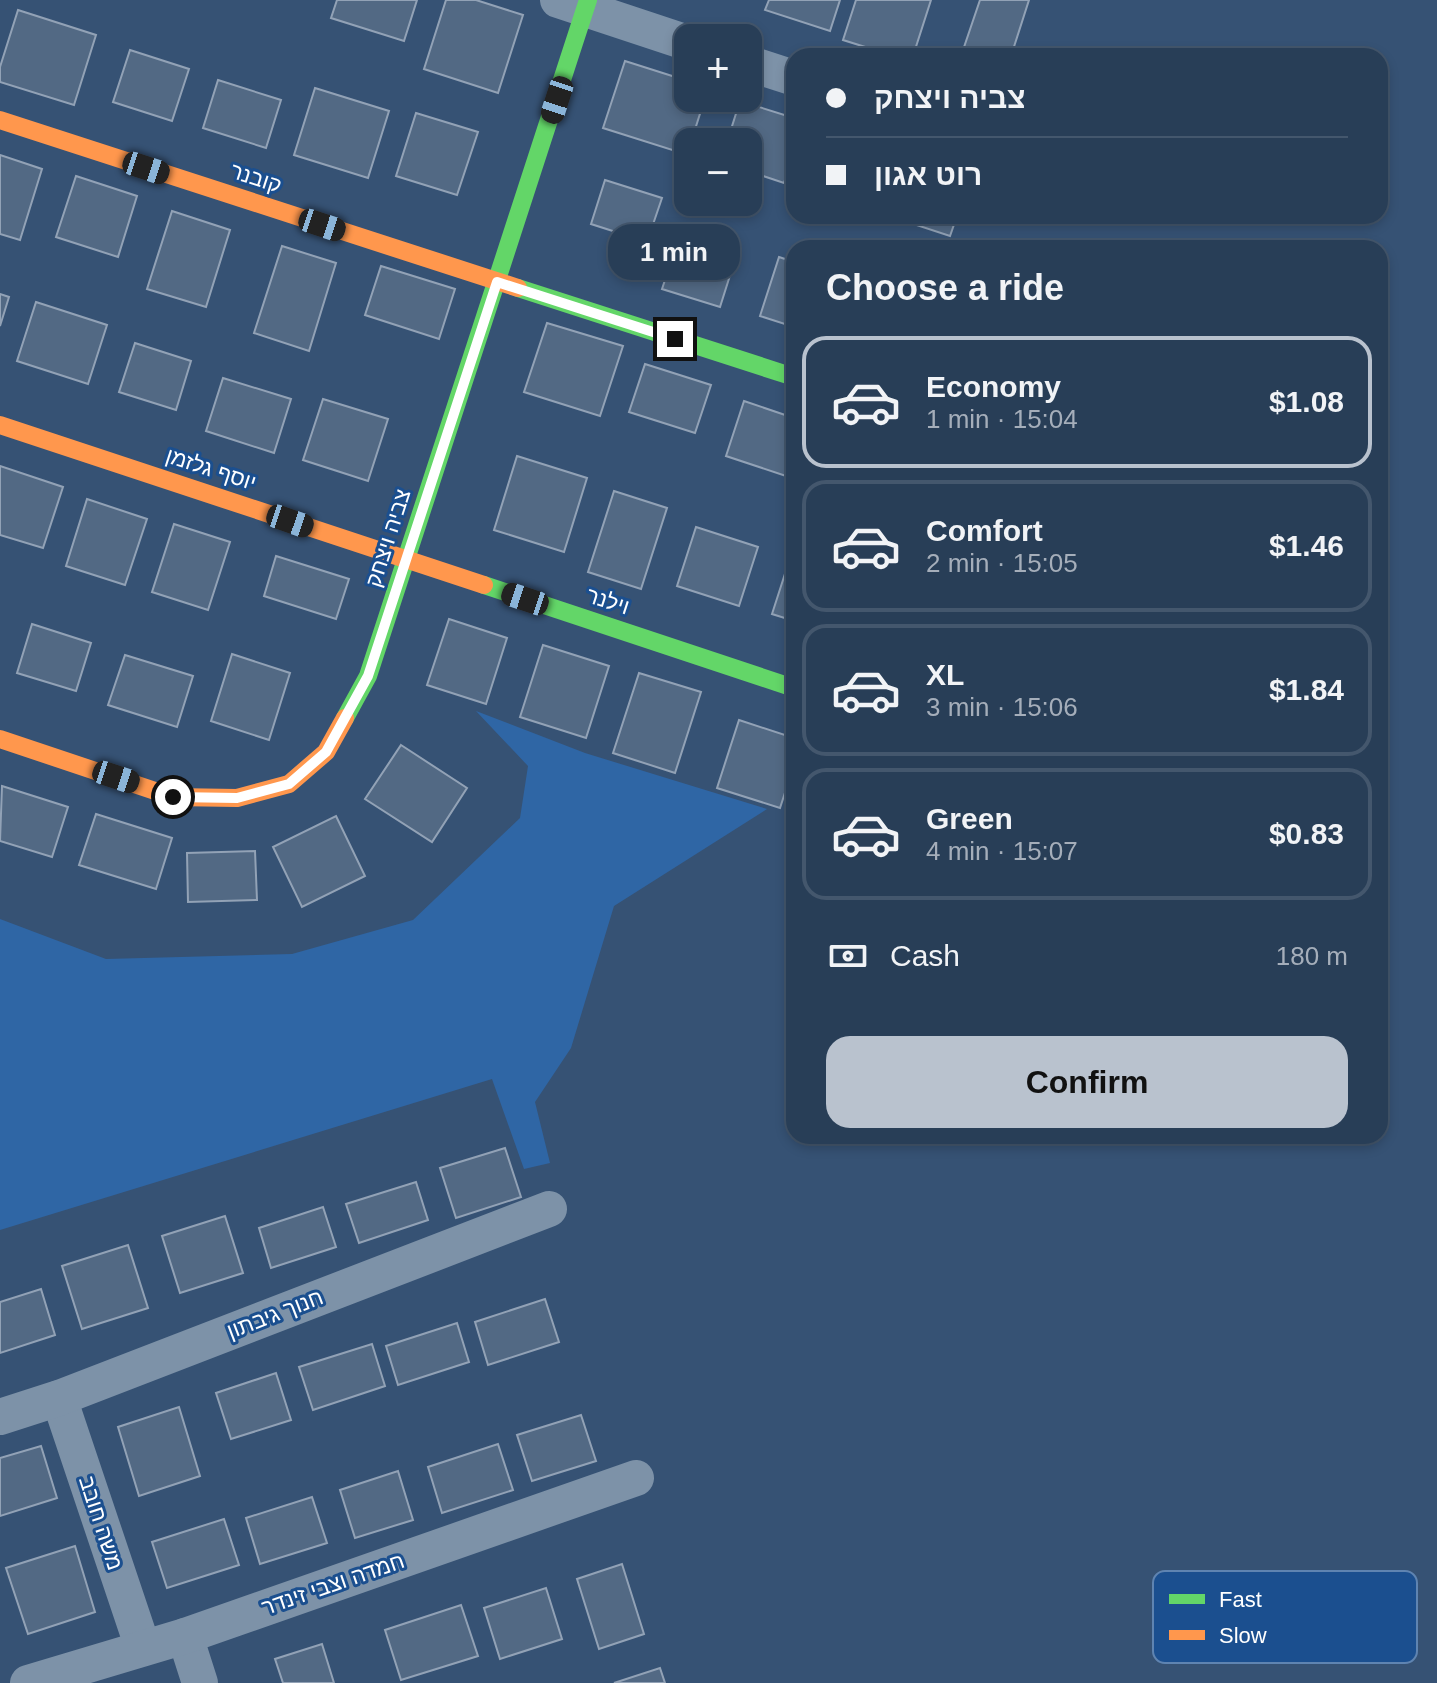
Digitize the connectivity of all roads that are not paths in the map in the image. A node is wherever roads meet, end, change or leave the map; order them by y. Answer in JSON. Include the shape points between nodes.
{"nodes":[{"id":1,"x":578,"y":3,"type":"edge"},
{"id":2,"x":674,"y":38,"type":"edge"},
{"id":3,"x":762,"y":68,"type":"edge"},
{"id":4,"x":786,"y":75,"type":"edge"},
{"id":5,"x":0,"y":120,"type":"edge"},
{"id":6,"x":497,"y":282,"type":"junction"},
{"id":7,"x":786,"y":374,"type":"edge"},
{"id":8,"x":0,"y":425,"type":"edge"},
{"id":9,"x":406,"y":560,"type":"junction"},
{"id":10,"x":786,"y":685,"type":"edge"},
{"id":11,"x":0,"y":739,"type":"edge"},
{"id":12,"x":549,"y":1209,"type":"dead end"},
{"id":13,"x":59,"y":1398,"type":"junction"},
{"id":14,"x":0,"y":1417,"type":"edge"},
{"id":15,"x":636,"y":1478,"type":"dead end"},
{"id":16,"x":185,"y":1636,"type":"junction"},
{"id":17,"x":143,"y":1648,"type":"junction"},
{"id":18,"x":28,"y":1683,"type":"edge"},
{"id":19,"x":200,"y":1683,"type":"edge"}],
"edges":[{"from":1,"to":2,"type":"street"},
{"from":1,"to":6,"type":"street","name":"צביה ויצחק"},
{"from":3,"to":4,"type":"street"},
{"from":5,"to":6,"type":"street","name":"קובנר"},
{"from":6,"to":7,"type":"street","name":"קובנר"},
{"from":6,"to":9,"type":"street","name":"צביה ויצחק"},
{"from":8,"to":9,"type":"street","name":"יוסף גלזמן"},
{"from":9,"to":10,"type":"street","name":"וילנר"},
{"from":9,"to":11,"type":"street","name":"צביה ויצחק","via":[[368,676],[326,752],[289,784],[237,798],[173,797]]},
{"from":12,"to":13,"type":"street","name":"חנוך גיבתון"},
{"from":13,"to":14,"type":"street","name":"חנוך גיבתון"},
{"from":13,"to":17,"type":"street","name":"משה חובב"},
{"from":15,"to":16,"type":"street","name":"חמדה וצבי זינדר"},
{"from":16,"to":17,"type":"street","name":"חמדה וצבי זינדר"},
{"from":16,"to":19,"type":"street"},
{"from":17,"to":18,"type":"street","name":"חמדה וצבי זינדר"}]}
